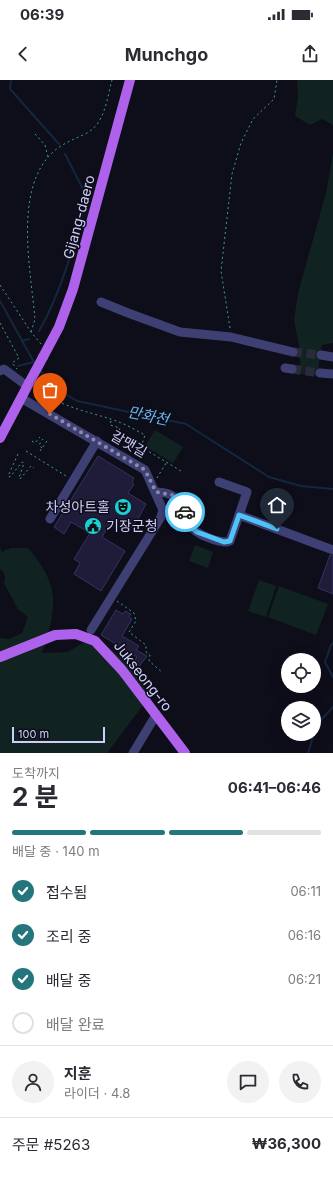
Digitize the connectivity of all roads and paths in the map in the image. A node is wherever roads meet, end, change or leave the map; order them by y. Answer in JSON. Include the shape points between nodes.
{"nodes":[{"id":1,"x":112,"y":80,"type":"edge"},
{"id":2,"x":130,"y":80,"type":"edge"},
{"id":3,"x":277,"y":80,"type":"edge"},
{"id":4,"x":35,"y":134,"type":"dead end"},
{"id":5,"x":48,"y":157,"type":"junction"},
{"id":6,"x":0,"y":285,"type":"edge"},
{"id":7,"x":101,"y":302,"type":"dead end"},
{"id":8,"x":0,"y":323,"type":"edge"},
{"id":9,"x":31,"y":332,"type":"junction"},
{"id":10,"x":231,"y":337,"type":"junction"},
{"id":11,"x":293,"y":352,"type":"tunnel mouth"},
{"id":12,"x":45,"y":354,"type":"junction"},
{"id":13,"x":321,"y":355,"type":"tunnel mouth"},
{"id":14,"x":333,"y":357,"type":"edge"},
{"id":15,"x":1,"y":369,"type":"edge"},
{"id":16,"x":19,"y":371,"type":"dead end"},
{"id":17,"x":320,"y":373,"type":"tunnel mouth"},
{"id":18,"x":333,"y":374,"type":"edge"},
{"id":19,"x":30,"y":385,"type":"junction"},
{"id":20,"x":22,"y":398,"type":"junction"},
{"id":21,"x":111,"y":420,"type":"junction"},
{"id":22,"x":40,"y":437,"type":"dead end"},
{"id":23,"x":0,"y":438,"type":"edge"},
{"id":24,"x":38,"y":439,"type":"junction"},
{"id":25,"x":42,"y":440,"type":"junction"},
{"id":26,"x":32,"y":441,"type":"dead end"},
{"id":27,"x":96,"y":441,"type":"junction"},
{"id":28,"x":42,"y":448,"type":"junction"},
{"id":29,"x":110,"y":448,"type":"junction"},
{"id":30,"x":26,"y":451,"type":"dead end"},
{"id":31,"x":40,"y":451,"type":"dead end"},
{"id":32,"x":18,"y":454,"type":"dead end"},
{"id":33,"x":167,"y":462,"type":"junction"},
{"id":34,"x":34,"y":468,"type":"dead end"},
{"id":35,"x":182,"y":471,"type":"dead end"},
{"id":36,"x":73,"y":480,"type":"junction"},
{"id":37,"x":151,"y":481,"type":"junction"},
{"id":38,"x":219,"y":482,"type":"dead end"},
{"id":39,"x":156,"y":492,"type":"junction"},
{"id":40,"x":239,"y":515,"type":"junction"},
{"id":41,"x":50,"y":518,"type":"dead end"},
{"id":42,"x":333,"y":550,"type":"edge"},
{"id":43,"x":111,"y":598,"type":"junction"},
{"id":44,"x":91,"y":630,"type":"dead end"},
{"id":45,"x":0,"y":657,"type":"edge"},
{"id":46,"x":163,"y":673,"type":"dead end"},
{"id":47,"x":156,"y":715,"type":"junction"},
{"id":48,"x":185,"y":751,"type":"edge"},
{"id":49,"x":133,"y":753,"type":"edge"}],
"edges":[{"from":1,"to":5,"type":"path","via":[[99,123],[88,133],[71,140]]},
{"from":2,"to":12,"type":"main road","name":"Gijang-daero","via":[[74,289]]},
{"from":3,"to":10,"type":"path","via":[[274,99],[253,119],[241,143],[232,174],[221,272]]},
{"from":4,"to":5,"type":"path","via":[[45,145]]},
{"from":5,"to":9,"type":"path","via":[[34,183],[27,229],[35,319]]},
{"from":6,"to":9,"type":"path"},
{"from":7,"to":10,"type":"street","via":[[180,332]]},
{"from":8,"to":16,"type":"path","via":[[18,358],[12,363]]},
{"from":9,"to":12,"type":"path"},
{"from":10,"to":11,"type":"street"},
{"from":12,"to":19,"type":"main road","name":"Gijang-daero","bridge":true},
{"from":13,"to":14,"type":"street"},
{"from":15,"to":19,"type":"street"},
{"from":17,"to":18,"type":"street"},
{"from":19,"to":20,"type":"main road"},
{"from":19,"to":21,"type":"path","via":[[61,404]]},
{"from":20,"to":23,"type":"main road"},
{"from":20,"to":27,"type":"street","name":"갈맷길"},
{"from":21,"to":29,"type":"path","via":[[110,425],[120,428]]},
{"from":21,"to":33,"type":"path","via":[[145,435],[143,448]]},
{"from":22,"to":24,"type":"path"},
{"from":24,"to":25,"type":"path"},
{"from":24,"to":26,"type":"path","via":[[35,443]]},
{"from":25,"to":28,"type":"path","via":[[39,445]]},
{"from":25,"to":28,"type":"path","via":[[46,442]]},
{"from":27,"to":29,"type":"street","name":"갈맷길"},
{"from":27,"to":36,"type":"street"},
{"from":28,"to":31,"type":"path"},
{"from":29,"to":37,"type":"street","name":"갈맷길","via":[[145,470]]},
{"from":30,"to":36,"type":"path"},
{"from":32,"to":34,"type":"path","via":[[8,476],[10,477],[22,462],[24,463],[19,478],[31,466]]},
{"from":33,"to":35,"type":"path"},
{"from":33,"to":37,"type":"path","via":[[158,478]]},
{"from":36,"to":41,"type":"street"},
{"from":37,"to":39,"type":"street","name":"갈맷길"},
{"from":38,"to":40,"type":"street","via":[[247,492]]},
{"from":39,"to":40,"type":"street","via":[[172,495],[180,504],[192,528],[223,542],[230,541]]},
{"from":39,"to":43,"type":"street","name":"갈맷길","via":[[163,510],[161,517]]},
{"from":40,"to":42,"type":"street"},
{"from":43,"to":44,"type":"street","name":"갈맷길"},
{"from":43,"to":46,"type":"path","via":[[134,613],[136,621],[129,632],[146,645],[149,660]]},
{"from":45,"to":47,"type":"main road","name":"Jukseong-ro","via":[[55,635],[76,634],[87,637],[104,649]]},
{"from":47,"to":48,"type":"main road","name":"Jukseong-ro"},
{"from":47,"to":49,"type":"street"}]}
